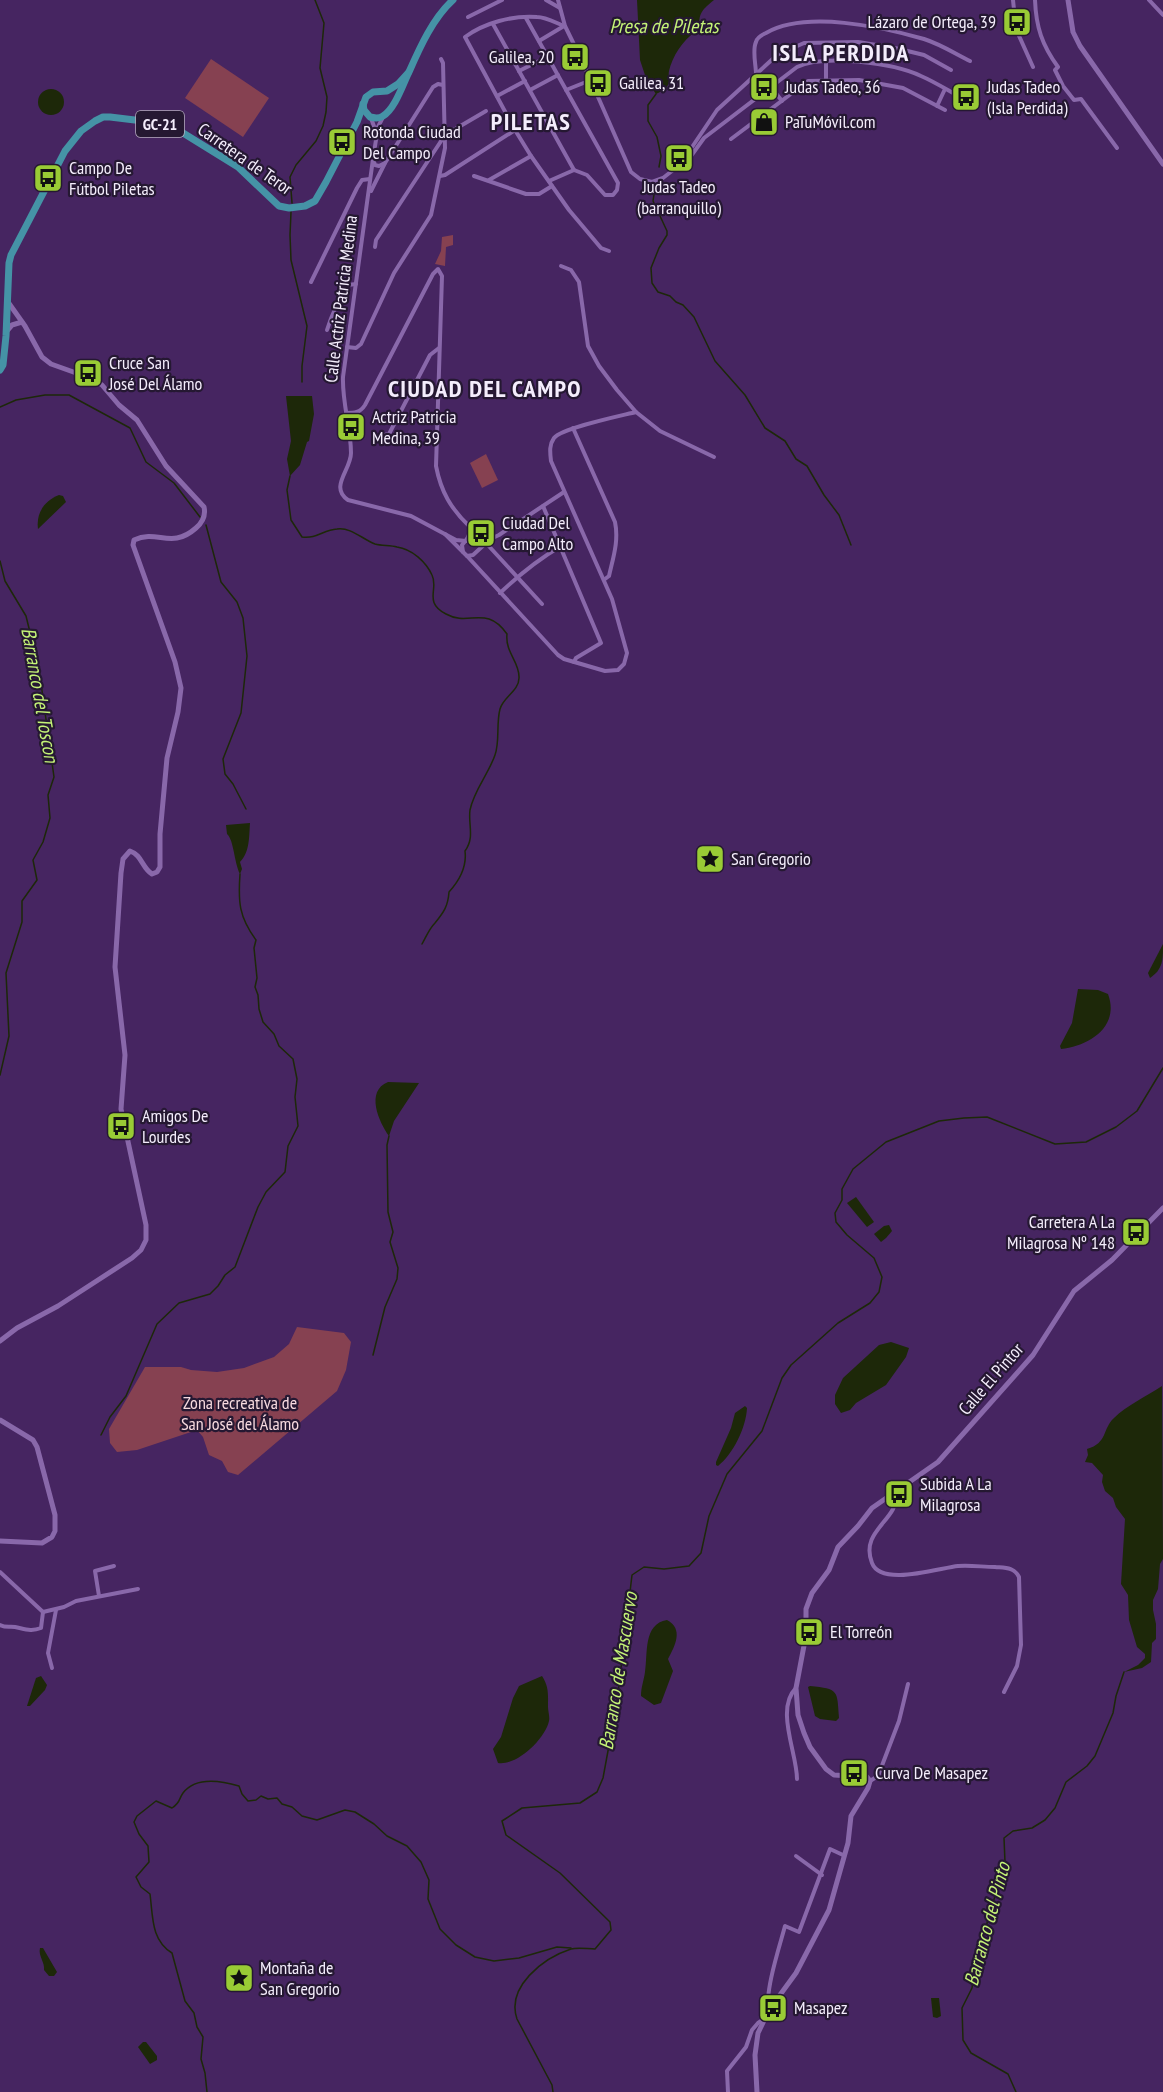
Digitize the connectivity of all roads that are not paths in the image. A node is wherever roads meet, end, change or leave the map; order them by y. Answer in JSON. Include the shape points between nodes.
{"nodes":[{"id":1,"x":453,"y":0,"type":"edge"},
{"id":2,"x":502,"y":0,"type":"edge"},
{"id":3,"x":546,"y":0,"type":"edge"},
{"id":4,"x":558,"y":0,"type":"edge"},
{"id":5,"x":1013,"y":0,"type":"edge"},
{"id":6,"x":1035,"y":0,"type":"edge"},
{"id":7,"x":1068,"y":0,"type":"edge"},
{"id":8,"x":1149,"y":0,"type":"edge"},
{"id":9,"x":561,"y":9,"type":"junction"},
{"id":10,"x":1163,"y":15,"type":"edge"},
{"id":11,"x":468,"y":17,"type":"dead end"},
{"id":12,"x":526,"y":18,"type":"junction"},
{"id":13,"x":493,"y":24,"type":"junction"},
{"id":14,"x":565,"y":26,"type":"junction"},
{"id":15,"x":539,"y":40,"type":"junction"},
{"id":16,"x":547,"y":57,"type":"junction"},
{"id":17,"x":441,"y":59,"type":"dead end"},
{"id":18,"x":970,"y":61,"type":"dead end"},
{"id":19,"x":826,"y":62,"type":"junction"},
{"id":20,"x":1033,"y":67,"type":"dead end"},
{"id":21,"x":951,"y":70,"type":"dead end"},
{"id":22,"x":519,"y":71,"type":"junction"},
{"id":23,"x":408,"y":73,"type":"junction"},
{"id":24,"x":756,"y":74,"type":"junction"},
{"id":25,"x":558,"y":75,"type":"junction"},
{"id":26,"x":826,"y":79,"type":"junction"},
{"id":27,"x":591,"y":80,"type":"junction"},
{"id":28,"x":525,"y":81,"type":"junction"},
{"id":29,"x":443,"y":85,"type":"junction"},
{"id":30,"x":771,"y":87,"type":"junction"},
{"id":31,"x":945,"y":89,"type":"junction"},
{"id":32,"x":530,"y":90,"type":"junction"},
{"id":33,"x":566,"y":90,"type":"junction"},
{"id":34,"x":382,"y":93,"type":"junction"},
{"id":35,"x":497,"y":96,"type":"junction"},
{"id":36,"x":364,"y":101,"type":"junction"},
{"id":37,"x":782,"y":101,"type":"junction"},
{"id":38,"x":966,"y":104,"type":"dead end"},
{"id":39,"x":937,"y":106,"type":"junction"},
{"id":40,"x":389,"y":110,"type":"junction"},
{"id":41,"x":945,"y":110,"type":"dead end"},
{"id":42,"x":486,"y":111,"type":"dead end"},
{"id":43,"x":383,"y":116,"type":"junction"},
{"id":44,"x":370,"y":117,"type":"junction"},
{"id":45,"x":357,"y":122,"type":"junction"},
{"id":46,"x":515,"y":130,"type":"junction"},
{"id":47,"x":445,"y":135,"type":"junction"},
{"id":48,"x":377,"y":136,"type":"junction"},
{"id":49,"x":731,"y":139,"type":"dead end"},
{"id":50,"x":1117,"y":148,"type":"dead end"},
{"id":51,"x":433,"y":154,"type":"junction"},
{"id":52,"x":444,"y":155,"type":"junction"},
{"id":53,"x":531,"y":156,"type":"junction"},
{"id":54,"x":373,"y":159,"type":"junction"},
{"id":55,"x":386,"y":162,"type":"junction"},
{"id":56,"x":682,"y":162,"type":"junction"},
{"id":57,"x":1163,"y":164,"type":"edge"},
{"id":58,"x":574,"y":170,"type":"junction"},
{"id":59,"x":440,"y":176,"type":"junction"},
{"id":60,"x":474,"y":176,"type":"dead end"},
{"id":61,"x":370,"y":179,"type":"junction"},
{"id":62,"x":489,"y":180,"type":"junction"},
{"id":63,"x":549,"y":181,"type":"junction"},
{"id":64,"x":552,"y":186,"type":"junction"},
{"id":65,"x":367,"y":203,"type":"junction"},
{"id":66,"x":375,"y":247,"type":"dead end"},
{"id":67,"x":609,"y":251,"type":"dead end"},
{"id":68,"x":561,"y":266,"type":"dead end"},
{"id":69,"x":311,"y":282,"type":"dead end"},
{"id":70,"x":356,"y":284,"type":"junction"},
{"id":71,"x":8,"y":301,"type":"junction"},
{"id":72,"x":7,"y":318,"type":"junction"},
{"id":73,"x":22,"y":322,"type":"junction"},
{"id":74,"x":327,"y":330,"type":"dead end"},
{"id":75,"x":6,"y":332,"type":"junction"},
{"id":76,"x":348,"y":347,"type":"junction"},
{"id":77,"x":439,"y":348,"type":"junction"},
{"id":78,"x":0,"y":370,"type":"edge"},
{"id":79,"x":636,"y":412,"type":"junction"},
{"id":80,"x":346,"y":413,"type":"junction"},
{"id":81,"x":573,"y":428,"type":"junction"},
{"id":82,"x":379,"y":436,"type":"dead end"},
{"id":83,"x":714,"y":457,"type":"dead end"},
{"id":84,"x":564,"y":492,"type":"junction"},
{"id":85,"x":543,"y":506,"type":"junction"},
{"id":86,"x":465,"y":522,"type":"junction"},
{"id":87,"x":445,"y":534,"type":"junction"},
{"id":88,"x":481,"y":534,"type":"junction"},
{"id":89,"x":499,"y":535,"type":"junction"},
{"id":90,"x":466,"y":540,"type":"junction"},
{"id":91,"x":486,"y":542,"type":"junction"},
{"id":92,"x":561,"y":546,"type":"junction"},
{"id":93,"x":465,"y":554,"type":"junction"},
{"id":94,"x":516,"y":577,"type":"junction"},
{"id":95,"x":604,"y":579,"type":"junction"},
{"id":96,"x":500,"y":593,"type":"junction"},
{"id":97,"x":542,"y":604,"type":"dead end"},
{"id":98,"x":574,"y":662,"type":"junction"},
{"id":99,"x":1163,"y":1208,"type":"edge"},
{"id":100,"x":0,"y":1341,"type":"edge"},
{"id":101,"x":0,"y":1420,"type":"edge"},
{"id":102,"x":896,"y":1493,"type":"junction"},
{"id":103,"x":0,"y":1541,"type":"edge"},
{"id":104,"x":114,"y":1566,"type":"dead end"},
{"id":105,"x":0,"y":1572,"type":"edge"},
{"id":106,"x":138,"y":1589,"type":"dead end"},
{"id":107,"x":99,"y":1596,"type":"junction"},
{"id":108,"x":56,"y":1610,"type":"junction"},
{"id":109,"x":43,"y":1612,"type":"junction"},
{"id":110,"x":0,"y":1625,"type":"edge"},
{"id":111,"x":52,"y":1668,"type":"dead end"},
{"id":112,"x":908,"y":1684,"type":"dead end"},
{"id":113,"x":796,"y":1688,"type":"junction"},
{"id":114,"x":1004,"y":1692,"type":"dead end"},
{"id":115,"x":797,"y":1779,"type":"dead end"},
{"id":116,"x":870,"y":1781,"type":"junction"},
{"id":117,"x":843,"y":1855,"type":"junction"},
{"id":118,"x":796,"y":1856,"type":"dead end"},
{"id":119,"x":822,"y":1875,"type":"junction"},
{"id":120,"x":769,"y":2010,"type":"junction"},
{"id":121,"x":764,"y":2019,"type":"junction"},
{"id":122,"x":728,"y":2092,"type":"edge"},
{"id":123,"x":757,"y":2092,"type":"edge"}],
"edges":[{"from":1,"to":23,"type":"main road","via":[[437,17]]},
{"from":2,"to":11,"type":"street"},
{"from":3,"to":9,"type":"street"},
{"from":4,"to":9,"type":"street"},
{"from":5,"to":20,"type":"street","via":[[1016,28]]},
{"from":6,"to":50,"type":"street","via":[[1039,35],[1058,67],[1055,70],[1063,86],[1074,100],[1081,99]]},
{"from":7,"to":57,"type":"street","via":[[1073,32],[1080,46]]},
{"from":8,"to":10,"type":"street"},
{"from":9,"to":14,"type":"street"},
{"from":12,"to":13,"type":"street"},
{"from":12,"to":14,"type":"street","via":[[539,17]]},
{"from":12,"to":15,"type":"street"},
{"from":13,"to":22,"type":"street"},
{"from":13,"to":35,"type":"street","via":[[465,37]]},
{"from":14,"to":15,"type":"street"},
{"from":14,"to":27,"type":"street"},
{"from":15,"to":16,"type":"street"},
{"from":16,"to":22,"type":"street"},
{"from":16,"to":25,"type":"street"},
{"from":17,"to":29,"type":"street"},
{"from":18,"to":24,"type":"street","via":[[926,39],[824,21],[793,23],[759,37],[755,42]]},
{"from":19,"to":26,"type":"street"},
{"from":19,"to":30,"type":"street","via":[[797,67]]},
{"from":19,"to":31,"type":"street","via":[[861,62],[904,69]]},
{"from":21,"to":24,"type":"street","via":[[924,56],[895,48],[825,42],[804,43],[777,55]]},
{"from":22,"to":28,"type":"street"},
{"from":23,"to":34,"type":"main road"},
{"from":23,"to":40,"type":"main road"},
{"from":24,"to":56,"type":"street","via":[[717,110]]},
{"from":25,"to":32,"type":"street"},
{"from":25,"to":33,"type":"street"},
{"from":26,"to":37,"type":"street","via":[[808,81]]},
{"from":26,"to":39,"type":"street","via":[[903,88]]},
{"from":27,"to":33,"type":"street"},
{"from":27,"to":56,"type":"street","via":[[631,172],[652,182]]},
{"from":28,"to":32,"type":"street"},
{"from":28,"to":35,"type":"street"},
{"from":29,"to":47,"type":"street"},
{"from":29,"to":55,"type":"street","via":[[433,87]]},
{"from":30,"to":37,"type":"street"},
{"from":30,"to":56,"type":"street","via":[[704,138]]},
{"from":31,"to":38,"type":"street"},
{"from":31,"to":39,"type":"street"},
{"from":32,"to":58,"type":"street"},
{"from":33,"to":58,"type":"street","via":[[618,183],[617,190],[613,195],[605,195],[587,175]]},
{"from":34,"to":36,"type":"main road","via":[[373,92]]},
{"from":34,"to":40,"type":"main road","via":[[389,102]]},
{"from":35,"to":46,"type":"street"},
{"from":36,"to":44,"type":"main road","via":[[364,110]]},
{"from":36,"to":45,"type":"main road","number":"GC-21"},
{"from":37,"to":49,"type":"street"},
{"from":39,"to":41,"type":"street"},
{"from":40,"to":43,"type":"main road"},
{"from":42,"to":47,"type":"street"},
{"from":43,"to":44,"type":"main road"},
{"from":43,"to":48,"type":"street","name":"Calle Actriz Patricia Medina"},
{"from":44,"to":45,"type":"main road"},
{"from":44,"to":48,"type":"street","name":"Calle Actriz Patricia Medina"},
{"from":45,"to":71,"type":"main road","name":"Carretera de Teror","number":"GC-21","via":[[315,201],[289,208],[279,206],[237,167],[174,128],[111,117],[95,121],[65,151],[11,255]]},
{"from":46,"to":53,"type":"street"},
{"from":46,"to":59,"type":"street"},
{"from":47,"to":51,"type":"street"},
{"from":47,"to":52,"type":"street"},
{"from":48,"to":54,"type":"street","name":"Calle Actriz Patricia Medina"},
{"from":51,"to":52,"type":"street","via":[[438,151]]},
{"from":51,"to":66,"type":"street"},
{"from":52,"to":59,"type":"street"},
{"from":53,"to":62,"type":"street"},
{"from":53,"to":63,"type":"street"},
{"from":54,"to":55,"type":"street","via":[[379,166]]},
{"from":54,"to":61,"type":"street","name":"Calle Actriz Patricia Medina"},
{"from":55,"to":65,"type":"street"},
{"from":58,"to":63,"type":"street"},
{"from":59,"to":76,"type":"street","via":[[430,215],[394,273],[361,344]]},
{"from":60,"to":62,"type":"street"},
{"from":61,"to":65,"type":"street","name":"Calle Actriz Patricia Medina"},
{"from":61,"to":69,"type":"street","via":[[362,180],[357,188]]},
{"from":62,"to":64,"type":"street","via":[[526,194],[539,194]]},
{"from":63,"to":64,"type":"street"},
{"from":64,"to":67,"type":"street","via":[[601,248]]},
{"from":65,"to":70,"type":"street","name":"Calle Actriz Patricia Medina"},
{"from":68,"to":79,"type":"street","via":[[571,270],[579,282],[585,331],[593,356]]},
{"from":70,"to":74,"type":"street","via":[[348,285],[342,294]]},
{"from":70,"to":76,"type":"street","name":"Calle Actriz Patricia Medina"},
{"from":71,"to":72,"type":"main road","name":"Carretera de Teror","number":"GC-21"},
{"from":71,"to":73,"type":"street"},
{"from":72,"to":73,"type":"street"},
{"from":72,"to":75,"type":"main road","name":"Carretera de Teror","number":"GC-21"},
{"from":73,"to":75,"type":"street"},
{"from":73,"to":100,"type":"street","via":[[42,357],[93,379],[137,420],[158,456],[204,507],[205,513],[198,526],[181,538],[146,536],[133,544],[181,688],[165,770],[160,867],[152,874],[139,856],[130,851],[123,859],[115,967],[125,1055],[121,1109],[146,1240],[132,1258]]},
{"from":75,"to":78,"type":"main road","name":"Carretera de Teror","number":"GC-21"},
{"from":76,"to":80,"type":"street","name":"Calle Actriz Patricia Medina","via":[[343,389]]},
{"from":77,"to":80,"type":"street","via":[[442,276],[438,269],[362,410]]},
{"from":77,"to":82,"type":"street","via":[[430,355],[389,434]]},
{"from":77,"to":86,"type":"street","via":[[436,466],[446,499]]},
{"from":79,"to":81,"type":"street"},
{"from":79,"to":83,"type":"street","via":[[660,431]]},
{"from":80,"to":87,"type":"street","name":"Calle Actriz Patricia Medina","via":[[351,453],[340,482],[343,497],[411,516]]},
{"from":81,"to":84,"type":"street","via":[[555,437],[550,452]]},
{"from":81,"to":95,"type":"street","via":[[615,522],[617,543],[609,576]]},
{"from":84,"to":85,"type":"street"},
{"from":84,"to":95,"type":"street"},
{"from":85,"to":89,"type":"street"},
{"from":85,"to":92,"type":"street"},
{"from":86,"to":88,"type":"street"},
{"from":86,"to":90,"type":"street","via":[[471,531]]},
{"from":87,"to":90,"type":"street","name":"Calle Actriz Patricia Medina"},
{"from":87,"to":93,"type":"street","name":"Calle Actriz Patricia Medina"},
{"from":88,"to":89,"type":"street"},
{"from":88,"to":90,"type":"street"},
{"from":88,"to":91,"type":"street"},
{"from":89,"to":91,"type":"street"},
{"from":90,"to":93,"type":"street","via":[[461,549]]},
{"from":91,"to":93,"type":"street","via":[[473,555]]},
{"from":91,"to":94,"type":"street"},
{"from":92,"to":94,"type":"street"},
{"from":92,"to":98,"type":"street","via":[[600,643]]},
{"from":93,"to":96,"type":"street","name":"Calle Actriz Patricia Medina"},
{"from":94,"to":96,"type":"street"},
{"from":94,"to":97,"type":"street"},
{"from":95,"to":98,"type":"street","name":"Calle Actriz Patricia Medina","via":[[624,638],[624,664],[618,670],[606,671]]},
{"from":96,"to":98,"type":"street","name":"Calle Actriz Patricia Medina","via":[[558,654]]},
{"from":99,"to":102,"type":"street","name":"Calle El Pintor","via":[[1112,1260],[1074,1291],[1033,1355],[938,1462]]},
{"from":101,"to":103,"type":"street","via":[[33,1440],[37,1447],[56,1524],[52,1537],[42,1543]]},
{"from":102,"to":113,"type":"street","name":"Calle El Pintor","via":[[872,1508],[838,1547],[829,1570],[812,1593],[806,1609],[806,1635]]},
{"from":102,"to":114,"type":"street","via":[[891,1512],[871,1539],[871,1560],[879,1572],[911,1575],[974,1565],[1017,1572],[1021,1646],[1017,1666]]},
{"from":104,"to":107,"type":"street","via":[[95,1571]]},
{"from":105,"to":109,"type":"street"},
{"from":106,"to":107,"type":"street"},
{"from":107,"to":108,"type":"street","via":[[76,1600]]},
{"from":108,"to":109,"type":"street"},
{"from":108,"to":111,"type":"street","via":[[48,1653]]},
{"from":109,"to":110,"type":"street","via":[[41,1628],[36,1630]]},
{"from":112,"to":116,"type":"street","via":[[878,1776]]},
{"from":113,"to":115,"type":"street","via":[[787,1715]]},
{"from":113,"to":116,"type":"street","name":"Calle El Pintor","via":[[804,1733],[826,1769],[834,1775],[863,1776]]},
{"from":116,"to":117,"type":"street","via":[[851,1816]]},
{"from":117,"to":119,"type":"street","via":[[830,1849]]},
{"from":117,"to":120,"type":"street","via":[[829,1910],[796,1973]]},
{"from":118,"to":119,"type":"street"},
{"from":119,"to":120,"type":"street","via":[[799,1932],[785,1926],[770,1983]]},
{"from":120,"to":121,"type":"street"},
{"from":121,"to":122,"type":"street","via":[[752,2030],[746,2047],[727,2071]]},
{"from":121,"to":123,"type":"street","via":[[755,2055]]}]}
